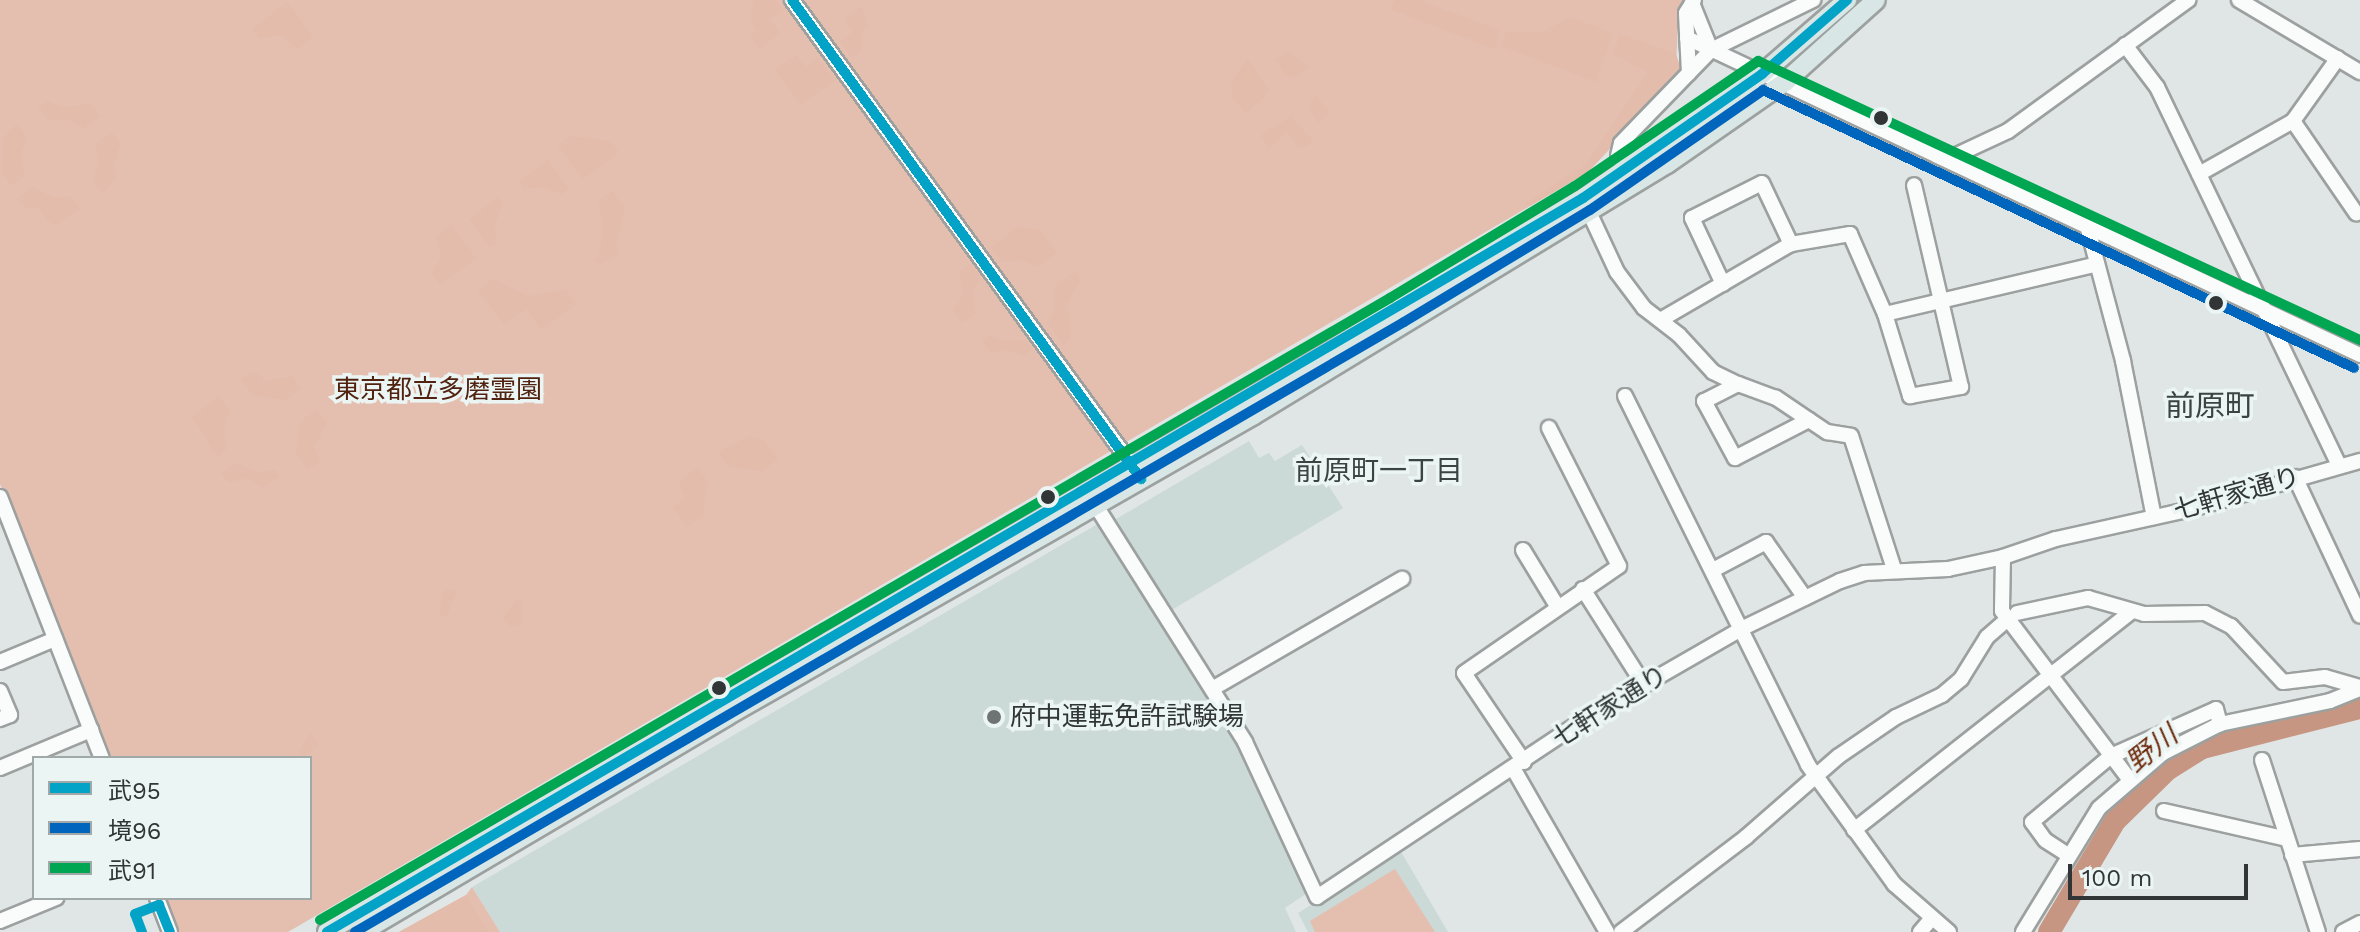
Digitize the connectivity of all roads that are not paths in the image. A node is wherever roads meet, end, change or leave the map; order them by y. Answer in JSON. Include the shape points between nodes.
{"nodes":[{"id":1,"x":792,"y":0,"type":"edge"},
{"id":2,"x":1813,"y":0,"type":"edge"},
{"id":3,"x":1876,"y":0,"type":"edge"},
{"id":4,"x":2188,"y":0,"type":"edge"},
{"id":5,"x":2239,"y":0,"type":"edge"},
{"id":6,"x":2274,"y":0,"type":"edge"},
{"id":7,"x":1693,"y":1,"type":"edge"},
{"id":8,"x":1839,"y":3,"type":"edge"},
{"id":9,"x":2264,"y":15,"type":"junction"},
{"id":10,"x":1687,"y":38,"type":"junction"},
{"id":11,"x":2125,"y":45,"type":"junction"},
{"id":12,"x":1711,"y":50,"type":"junction"},
{"id":13,"x":2338,"y":58,"type":"junction"},
{"id":14,"x":2360,"y":72,"type":"edge"},
{"id":15,"x":1689,"y":73,"type":"junction"},
{"id":16,"x":1762,"y":74,"type":"junction"},
{"id":17,"x":1785,"y":82,"type":"junction"},
{"id":18,"x":2293,"y":121,"type":"junction"},
{"id":19,"x":1948,"y":159,"type":"junction"},
{"id":20,"x":1626,"y":168,"type":"junction"},
{"id":21,"x":2199,"y":174,"type":"junction"},
{"id":22,"x":1914,"y":185,"type":"dead end"},
{"id":23,"x":1589,"y":212,"type":"junction"},
{"id":24,"x":2356,"y":213,"type":"dead end"},
{"id":25,"x":2088,"y":229,"type":"junction"},
{"id":26,"x":1791,"y":244,"type":"junction"},
{"id":27,"x":2094,"y":265,"type":"junction"},
{"id":28,"x":1723,"y":284,"type":"junction"},
{"id":29,"x":1941,"y":301,"type":"junction"},
{"id":30,"x":2267,"y":313,"type":"junction"},
{"id":31,"x":1885,"y":314,"type":"junction"},
{"id":32,"x":1662,"y":319,"type":"junction"},
{"id":33,"x":2360,"y":355,"type":"edge"},
{"id":34,"x":1738,"y":384,"type":"junction"},
{"id":35,"x":1625,"y":396,"type":"dead end"},
{"id":36,"x":1809,"y":420,"type":"junction"},
{"id":37,"x":1549,"y":428,"type":"dead end"},
{"id":38,"x":2360,"y":461,"type":"edge"},
{"id":39,"x":1131,"y":462,"type":"junction"},
{"id":40,"x":2339,"y":466,"type":"junction"},
{"id":41,"x":2295,"y":477,"type":"junction"},
{"id":42,"x":1141,"y":479,"type":"junction"},
{"id":43,"x":0,"y":497,"type":"edge"},
{"id":44,"x":1100,"y":503,"type":"junction"},
{"id":45,"x":2154,"y":517,"type":"junction"},
{"id":46,"x":1008,"y":533,"type":"junction"},
{"id":47,"x":1523,"y":550,"type":"dead end"},
{"id":48,"x":2003,"y":557,"type":"junction"},
{"id":49,"x":1894,"y":569,"type":"junction"},
{"id":50,"x":1713,"y":570,"type":"junction"},
{"id":51,"x":1402,"y":579,"type":"dead end"},
{"id":52,"x":1583,"y":589,"type":"junction"},
{"id":53,"x":1805,"y":598,"type":"junction"},
{"id":54,"x":1557,"y":606,"type":"junction"},
{"id":55,"x":2132,"y":611,"type":"junction"},
{"id":56,"x":2013,"y":616,"type":"junction"},
{"id":57,"x":2360,"y":616,"type":"edge"},
{"id":58,"x":1741,"y":629,"type":"junction"},
{"id":59,"x":55,"y":639,"type":"junction"},
{"id":60,"x":0,"y":662,"type":"edge"},
{"id":61,"x":2051,"y":677,"type":"junction"},
{"id":62,"x":1644,"y":685,"type":"junction"},
{"id":63,"x":2360,"y":688,"type":"edge"},
{"id":64,"x":1212,"y":689,"type":"junction"},
{"id":65,"x":0,"y":691,"type":"edge"},
{"id":66,"x":0,"y":719,"type":"edge"},
{"id":67,"x":2220,"y":724,"type":"junction"},
{"id":68,"x":91,"y":730,"type":"junction"},
{"id":69,"x":101,"y":756,"type":"edge"},
{"id":70,"x":2111,"y":756,"type":"junction"},
{"id":71,"x":2262,"y":760,"type":"dead end"},
{"id":72,"x":1519,"y":765,"type":"junction"},
{"id":73,"x":0,"y":768,"type":"edge"},
{"id":74,"x":1817,"y":779,"type":"junction"},
{"id":75,"x":2129,"y":779,"type":"junction"},
{"id":76,"x":2164,"y":811,"type":"dead end"},
{"id":77,"x":1854,"y":830,"type":"junction"},
{"id":78,"x":2287,"y":839,"type":"junction"},
{"id":79,"x":2360,"y":849,"type":"edge"},
{"id":80,"x":2068,"y":855,"type":"junction"},
{"id":81,"x":2292,"y":855,"type":"junction"},
{"id":82,"x":51,"y":900,"type":"edge"},
{"id":83,"x":158,"y":900,"type":"edge"},
{"id":84,"x":1932,"y":918,"type":"junction"},
{"id":85,"x":0,"y":921,"type":"edge"},
{"id":86,"x":2360,"y":923,"type":"edge"},
{"id":87,"x":170,"y":932,"type":"edge"},
{"id":88,"x":327,"y":932,"type":"edge"},
{"id":89,"x":362,"y":932,"type":"edge"},
{"id":90,"x":1606,"y":932,"type":"edge"},
{"id":91,"x":1621,"y":932,"type":"edge"},
{"id":92,"x":1920,"y":932,"type":"edge"},
{"id":93,"x":1949,"y":932,"type":"edge"},
{"id":94,"x":2023,"y":932,"type":"edge"},
{"id":95,"x":2318,"y":932,"type":"edge"},
{"id":96,"x":2343,"y":932,"type":"edge"}],
"edges":[{"from":1,"to":39,"type":"street"},
{"from":2,"to":12,"type":"street"},
{"from":3,"to":17,"type":"main road"},
{"from":4,"to":11,"type":"street"},
{"from":5,"to":9,"type":"street"},
{"from":6,"to":9,"type":"street"},
{"from":7,"to":10,"type":"street"},
{"from":7,"to":12,"type":"street"},
{"from":8,"to":16,"type":"main road"},
{"from":9,"to":13,"type":"street"},
{"from":10,"to":12,"type":"street"},
{"from":10,"to":15,"type":"street"},
{"from":11,"to":19,"type":"street","via":[[2008,131]]},
{"from":11,"to":21,"type":"street","via":[[2157,87]]},
{"from":12,"to":15,"type":"street"},
{"from":12,"to":16,"type":"street"},
{"from":13,"to":14,"type":"street"},
{"from":13,"to":18,"type":"street"},
{"from":15,"to":20,"type":"street","via":[[1621,143],[1618,156]]},
{"from":16,"to":17,"type":"street"},
{"from":16,"to":20,"type":"main road"},
{"from":17,"to":19,"type":"street"},
{"from":17,"to":23,"type":"main road"},
{"from":18,"to":21,"type":"street"},
{"from":18,"to":24,"type":"street"},
{"from":19,"to":25,"type":"street"},
{"from":20,"to":39,"type":"main road","via":[[1328,351]]},
{"from":21,"to":30,"type":"street"},
{"from":22,"to":29,"type":"street"},
{"from":23,"to":32,"type":"street","via":[[1622,280],[1651,317]]},
{"from":23,"to":42,"type":"main road"},
{"from":25,"to":27,"type":"street"},
{"from":25,"to":30,"type":"street"},
{"from":26,"to":28,"type":"street"},
{"from":26,"to":28,"type":"street","via":[[1762,183],[1692,218]]},
{"from":26,"to":31,"type":"street","via":[[1850,234]]},
{"from":27,"to":29,"type":"street"},
{"from":27,"to":45,"type":"street"},
{"from":28,"to":32,"type":"street"},
{"from":29,"to":31,"type":"street"},
{"from":29,"to":31,"type":"street","via":[[1961,387],[1910,396]]},
{"from":30,"to":33,"type":"street"},
{"from":30,"to":40,"type":"street"},
{"from":32,"to":34,"type":"street","via":[[1713,372]]},
{"from":34,"to":36,"type":"street","via":[[1776,398]]},
{"from":34,"to":36,"type":"street","via":[[1704,401],[1735,458]]},
{"from":35,"to":50,"type":"street"},
{"from":36,"to":49,"type":"street","via":[[1827,432],[1851,436]]},
{"from":37,"to":52,"type":"street","via":[[1619,566]]},
{"from":38,"to":40,"type":"street","name":"七軒家通り"},
{"from":39,"to":42,"type":"street"},
{"from":39,"to":46,"type":"main road"},
{"from":40,"to":41,"type":"street","name":"七軒家通り"},
{"from":41,"to":45,"type":"street","name":"七軒家通り"},
{"from":41,"to":57,"type":"street"},
{"from":42,"to":44,"type":"main road"},
{"from":43,"to":59,"type":"street"},
{"from":44,"to":46,"type":"main road","via":[[1092,494]]},
{"from":44,"to":64,"type":"street","name":"七軒家通り"},
{"from":44,"to":89,"type":"main road"},
{"from":45,"to":48,"type":"street","name":"七軒家通り"},
{"from":46,"to":88,"type":"main road"},
{"from":47,"to":54,"type":"street"},
{"from":48,"to":49,"type":"street","name":"七軒家通り","via":[[1948,569]]},
{"from":48,"to":56,"type":"street","via":[[2002,611]]},
{"from":49,"to":53,"type":"street","name":"七軒家通り","via":[[1852,577]]},
{"from":50,"to":53,"type":"street","via":[[1766,542]]},
{"from":50,"to":58,"type":"street"},
{"from":51,"to":64,"type":"street"},
{"from":52,"to":54,"type":"street"},
{"from":52,"to":62,"type":"street"},
{"from":53,"to":58,"type":"street","name":"七軒家通り"},
{"from":54,"to":72,"type":"street","via":[[1464,673]]},
{"from":55,"to":56,"type":"street","via":[[2106,599],[2088,598]]},
{"from":55,"to":61,"type":"street"},
{"from":55,"to":63,"type":"street","via":[[2205,613],[2231,626],[2283,682],[2325,677]]},
{"from":56,"to":61,"type":"street"},
{"from":56,"to":74,"type":"street","via":[[1942,695],[1870,734]]},
{"from":58,"to":62,"type":"street","name":"七軒家通り"},
{"from":58,"to":74,"type":"street"},
{"from":59,"to":60,"type":"street"},
{"from":59,"to":68,"type":"street"},
{"from":61,"to":70,"type":"street"},
{"from":61,"to":77,"type":"street"},
{"from":62,"to":72,"type":"street","name":"七軒家通り"},
{"from":63,"to":67,"type":"street","via":[[2330,701]]},
{"from":64,"to":72,"type":"street","name":"七軒家通り","via":[[1267,786],[1317,897]]},
{"from":65,"to":66,"type":"street","via":[[10,715]]},
{"from":67,"to":70,"type":"street","via":[[2216,709]]},
{"from":67,"to":75,"type":"street","via":[[2174,746]]},
{"from":68,"to":69,"type":"street"},
{"from":68,"to":73,"type":"street"},
{"from":70,"to":75,"type":"street"},
{"from":70,"to":80,"type":"street","via":[[2032,822],[2045,840]]},
{"from":71,"to":78,"type":"street"},
{"from":72,"to":90,"type":"street"},
{"from":74,"to":77,"type":"street"},
{"from":74,"to":91,"type":"street"},
{"from":75,"to":80,"type":"street","via":[[2099,808]]},
{"from":76,"to":78,"type":"street"},
{"from":77,"to":84,"type":"street","via":[[1894,884]]},
{"from":78,"to":81,"type":"street"},
{"from":79,"to":81,"type":"street"},
{"from":80,"to":94,"type":"street"},
{"from":81,"to":95,"type":"street"},
{"from":82,"to":85,"type":"street"},
{"from":83,"to":87,"type":"street"},
{"from":84,"to":92,"type":"street"},
{"from":84,"to":93,"type":"street"},
{"from":86,"to":96,"type":"street"}]}
